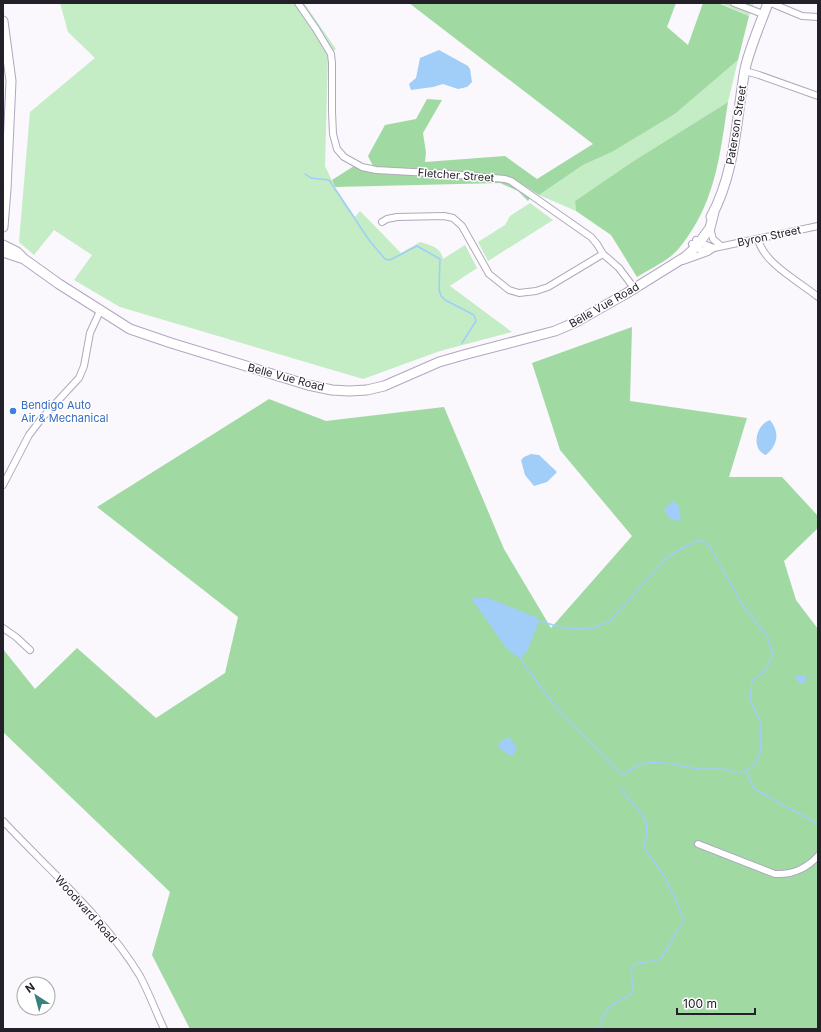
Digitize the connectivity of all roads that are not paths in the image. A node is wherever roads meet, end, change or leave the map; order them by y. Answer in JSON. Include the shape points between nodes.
{"nodes":[{"id":1,"x":298,"y":3,"type":"edge"},
{"id":2,"x":734,"y":3,"type":"edge"},
{"id":3,"x":768,"y":3,"type":"edge"},
{"id":4,"x":771,"y":3,"type":"edge"},
{"id":5,"x":764,"y":14,"type":"junction"},
{"id":6,"x":818,"y":17,"type":"edge"},
{"id":7,"x":3,"y":21,"type":"edge"},
{"id":8,"x":745,"y":71,"type":"junction"},
{"id":9,"x":818,"y":96,"type":"edge"},
{"id":10,"x":714,"y":212,"type":"junction"},
{"id":11,"x":382,"y":222,"type":"dead end"},
{"id":12,"x":818,"y":226,"type":"edge"},
{"id":13,"x":3,"y":227,"type":"edge"},
{"id":14,"x":710,"y":228,"type":"junction"},
{"id":15,"x":758,"y":239,"type":"junction"},
{"id":16,"x":696,"y":243,"type":"junction"},
{"id":17,"x":3,"y":245,"type":"edge"},
{"id":18,"x":721,"y":246,"type":"junction"},
{"id":19,"x":712,"y":249,"type":"junction"},
{"id":20,"x":3,"y":252,"type":"edge"},
{"id":21,"x":603,"y":254,"type":"junction"},
{"id":22,"x":24,"y":259,"type":"junction"},
{"id":23,"x":677,"y":263,"type":"junction"},
{"id":24,"x":668,"y":267,"type":"junction"},
{"id":25,"x":634,"y":288,"type":"junction"},
{"id":26,"x":818,"y":297,"type":"edge"},
{"id":27,"x":100,"y":311,"type":"junction"},
{"id":28,"x":3,"y":485,"type":"edge"},
{"id":29,"x":3,"y":628,"type":"edge"},
{"id":30,"x":30,"y":650,"type":"dead end"},
{"id":31,"x":3,"y":821,"type":"edge"},
{"id":32,"x":698,"y":844,"type":"dead end"},
{"id":33,"x":818,"y":856,"type":"edge"},
{"id":34,"x":164,"y":1029,"type":"edge"}],
"edges":[{"from":1,"to":21,"type":"street","name":"Fletcher Street","via":[[331,54],[333,134],[337,149],[344,157],[354,164],[376,170],[511,181],[591,237]]},
{"from":2,"to":5,"type":"street"},
{"from":3,"to":5,"type":"street","name":"Paterson Street"},
{"from":4,"to":6,"type":"street","via":[[802,16]]},
{"from":5,"to":8,"type":"street","name":"Paterson Street"},
{"from":7,"to":13,"type":"street","via":[[11,88]]},
{"from":8,"to":9,"type":"street"},
{"from":8,"to":10,"type":"street","name":"Paterson Street","via":[[732,158]]},
{"from":10,"to":14,"type":"street","name":"Belle Vue Road"},
{"from":10,"to":16,"type":"street","name":"Paterson Street"},
{"from":11,"to":21,"type":"street","via":[[397,217],[453,218],[462,226],[489,274],[509,290],[519,293],[548,287]]},
{"from":12,"to":15,"type":"street","name":"Byron Street"},
{"from":14,"to":16,"type":"street","name":"Belle Vue Road"},
{"from":14,"to":18,"type":"street","via":[[713,239]]},
{"from":15,"to":18,"type":"street","name":"Byron Street"},
{"from":15,"to":26,"type":"street","via":[[769,260]]},
{"from":16,"to":19,"type":"street"},
{"from":16,"to":23,"type":"street","name":"Belle Vue Road"},
{"from":16,"to":24,"type":"street","name":"Belle Vue Road"},
{"from":17,"to":22,"type":"street","name":"Belle Vue Road"},
{"from":18,"to":19,"type":"street","name":"Byron Street"},
{"from":19,"to":23,"type":"street","name":"Byron Street"},
{"from":20,"to":22,"type":"street","name":"Belle Vue Road"},
{"from":21,"to":25,"type":"street","name":"Fletcher Street","via":[[619,268]]},
{"from":22,"to":27,"type":"street","name":"Belle Vue Road"},
{"from":23,"to":24,"type":"street","name":"Belle Vue Road"},
{"from":24,"to":25,"type":"street","name":"Belle Vue Road"},
{"from":25,"to":27,"type":"street","name":"Belle Vue Road","via":[[564,328],[439,362],[384,386],[349,391],[308,385],[171,343],[130,329]]},
{"from":27,"to":28,"type":"street","via":[[90,333],[84,366],[79,378],[29,435]]},
{"from":29,"to":30,"type":"street"},
{"from":31,"to":34,"type":"street","name":"Woodward Road","via":[[111,935],[140,977]]},
{"from":32,"to":33,"type":"street","via":[[775,874],[799,870],[812,863]]}]}
